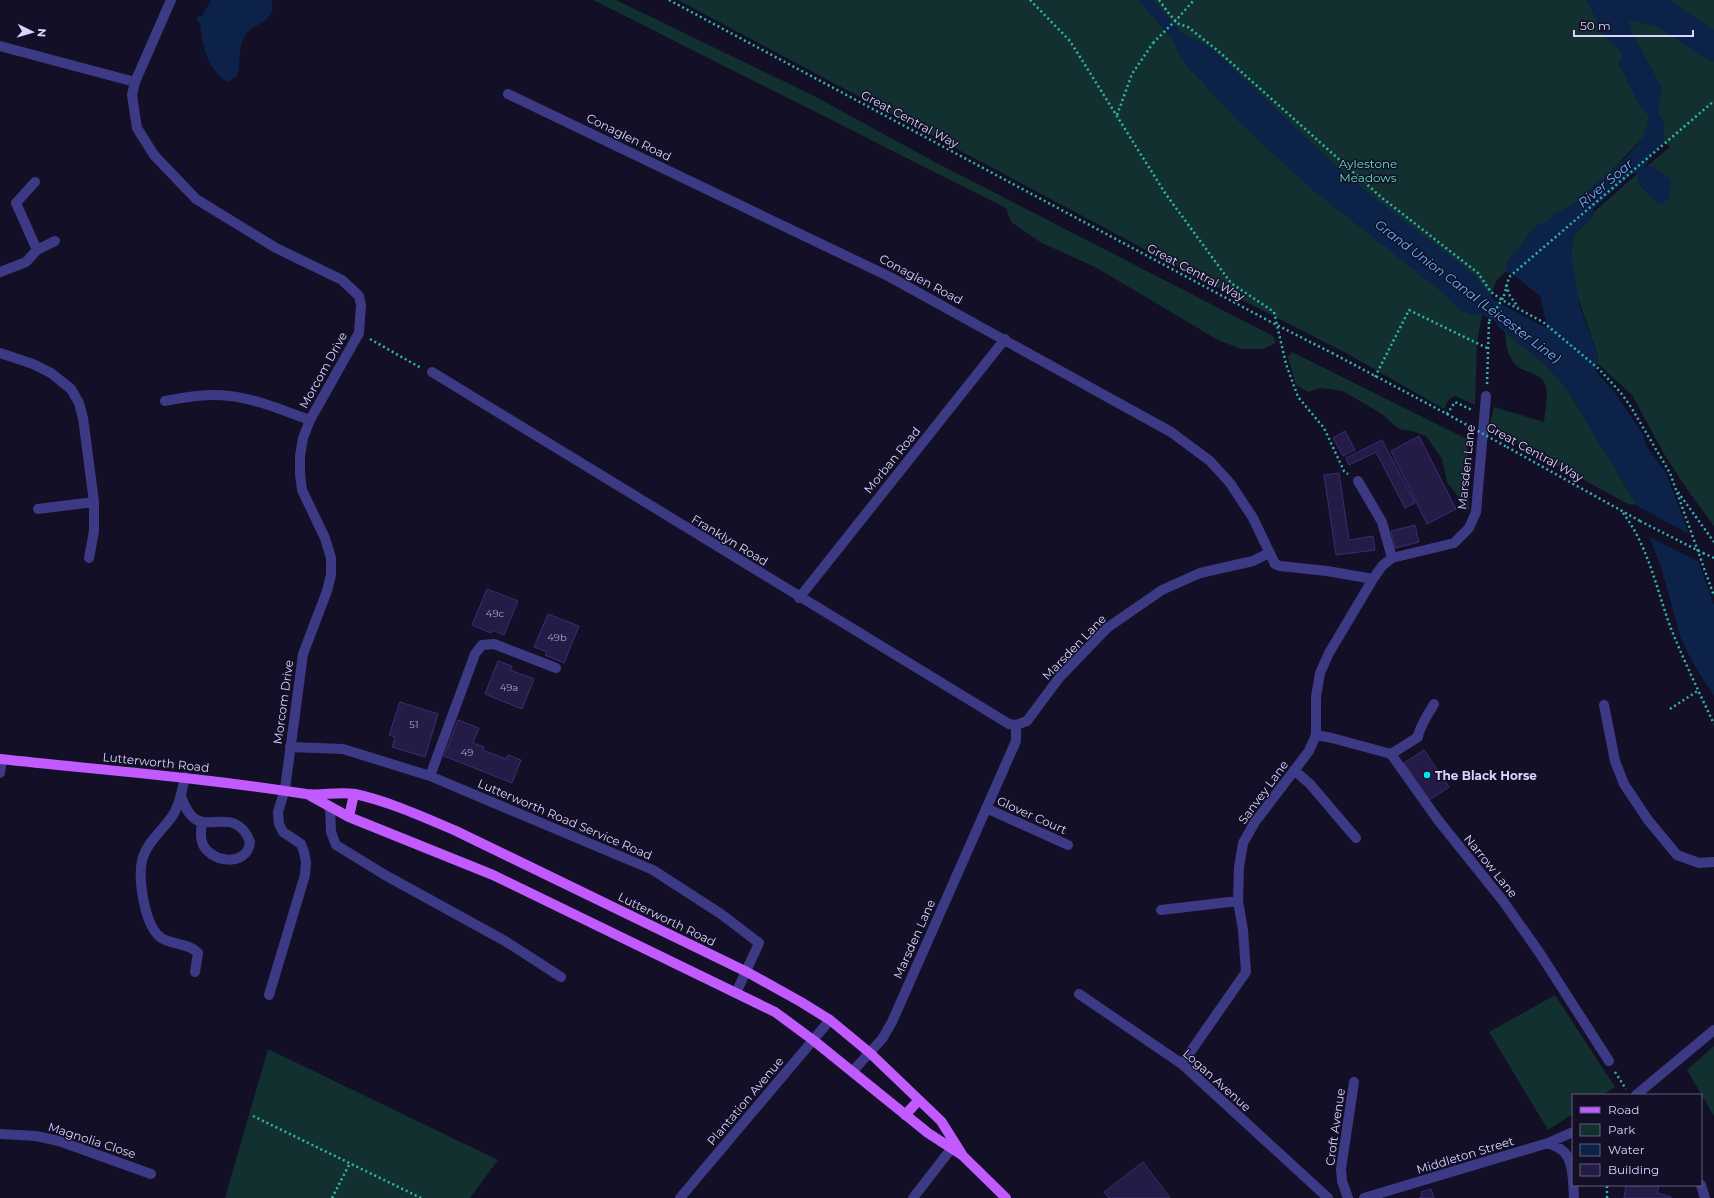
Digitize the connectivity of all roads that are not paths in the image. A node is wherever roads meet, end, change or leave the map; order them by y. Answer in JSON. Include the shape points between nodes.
{"nodes":[{"id":1,"x":171,"y":0,"type":"edge"},
{"id":2,"x":0,"y":46,"type":"edge"},
{"id":3,"x":135,"y":82,"type":"junction"},
{"id":4,"x":508,"y":94,"type":"dead end"},
{"id":5,"x":36,"y":182,"type":"dead end"},
{"id":6,"x":54,"y":241,"type":"dead end"},
{"id":7,"x":37,"y":250,"type":"junction"},
{"id":8,"x":0,"y":272,"type":"edge"},
{"id":9,"x":1005,"y":339,"type":"junction"},
{"id":10,"x":0,"y":353,"type":"edge"},
{"id":11,"x":432,"y":372,"type":"road end"},
{"id":12,"x":1486,"y":396,"type":"road end"},
{"id":13,"x":165,"y":401,"type":"dead end"},
{"id":14,"x":310,"y":420,"type":"junction"},
{"id":15,"x":1358,"y":481,"type":"road end"},
{"id":16,"x":94,"y":502,"type":"junction"},
{"id":17,"x":38,"y":509,"type":"dead end"},
{"id":18,"x":1269,"y":553,"type":"junction"},
{"id":19,"x":89,"y":558,"type":"dead end"},
{"id":20,"x":1392,"y":558,"type":"junction"},
{"id":21,"x":1373,"y":580,"type":"junction"},
{"id":22,"x":799,"y":598,"type":"junction"},
{"id":23,"x":556,"y":668,"type":"dead end"},
{"id":24,"x":1434,"y":704,"type":"dead end"},
{"id":25,"x":1604,"y":705,"type":"dead end"},
{"id":26,"x":1016,"y":725,"type":"junction"},
{"id":27,"x":1316,"y":735,"type":"junction"},
{"id":28,"x":290,"y":747,"type":"junction"},
{"id":29,"x":1390,"y":754,"type":"junction"},
{"id":30,"x":1,"y":759,"type":"edge"},
{"id":31,"x":1294,"y":770,"type":"junction"},
{"id":32,"x":0,"y":773,"type":"edge"},
{"id":33,"x":430,"y":776,"type":"junction"},
{"id":34,"x":185,"y":777,"type":"junction"},
{"id":35,"x":284,"y":790,"type":"junction"},
{"id":36,"x":308,"y":794,"type":"junction"},
{"id":37,"x":354,"y":794,"type":"junction"},
{"id":38,"x":181,"y":796,"type":"junction"},
{"id":39,"x":330,"y":807,"type":"junction"},
{"id":40,"x":986,"y":808,"type":"junction"},
{"id":41,"x":349,"y":816,"type":"junction"},
{"id":42,"x":202,"y":823,"type":"junction"},
{"id":43,"x":1356,"y":838,"type":"dead end"},
{"id":44,"x":1068,"y":845,"type":"dead end"},
{"id":45,"x":1714,"y":862,"type":"edge"},
{"id":46,"x":1238,"y":902,"type":"junction"},
{"id":47,"x":1161,"y":910,"type":"dead end"},
{"id":48,"x":195,"y":972,"type":"dead end"},
{"id":49,"x":747,"y":972,"type":"junction"},
{"id":50,"x":561,"y":977,"type":"dead end"},
{"id":51,"x":736,"y":993,"type":"junction"},
{"id":52,"x":1079,"y":994,"type":"dead end"},
{"id":53,"x":269,"y":995,"type":"dead end"},
{"id":54,"x":830,"y":1020,"type":"junction"},
{"id":55,"x":1714,"y":1030,"type":"edge"},
{"id":56,"x":813,"y":1040,"type":"junction"},
{"id":57,"x":870,"y":1053,"type":"junction"},
{"id":58,"x":1609,"y":1061,"type":"road end"},
{"id":59,"x":1182,"y":1064,"type":"junction"},
{"id":60,"x":853,"y":1071,"type":"junction"},
{"id":61,"x":1354,"y":1082,"type":"dead end"},
{"id":62,"x":1637,"y":1094,"type":"edge"},
{"id":63,"x":919,"y":1100,"type":"junction"},
{"id":64,"x":905,"y":1115,"type":"junction"},
{"id":65,"x":1572,"y":1132,"type":"edge"},
{"id":66,"x":0,"y":1134,"type":"edge"},
{"id":67,"x":1548,"y":1143,"type":"junction"},
{"id":68,"x":951,"y":1149,"type":"junction"},
{"id":69,"x":963,"y":1156,"type":"junction"},
{"id":70,"x":151,"y":1174,"type":"dead end"},
{"id":71,"x":1572,"y":1179,"type":"edge"},
{"id":72,"x":1573,"y":1186,"type":"edge"},
{"id":73,"x":1701,"y":1186,"type":"edge"},
{"id":74,"x":1369,"y":1197,"type":"edge"},
{"id":75,"x":680,"y":1198,"type":"edge"},
{"id":76,"x":913,"y":1198,"type":"edge"},
{"id":77,"x":1006,"y":1198,"type":"edge"},
{"id":78,"x":1328,"y":1198,"type":"edge"},
{"id":79,"x":1348,"y":1198,"type":"edge"},
{"id":80,"x":1574,"y":1198,"type":"edge"},
{"id":81,"x":1704,"y":1198,"type":"edge"}],
"edges":[{"from":1,"to":3,"type":"street","name":"Morcom Drive"},
{"from":2,"to":3,"type":"street"},
{"from":3,"to":14,"type":"street","name":"Morcom Drive","via":[[132,95],[137,128],[154,155],[196,198],[276,248],[342,280],[359,296],[359,333]]},
{"from":4,"to":9,"type":"street","name":"Conaglen Road","via":[[890,277]]},
{"from":5,"to":7,"type":"street","via":[[16,203]]},
{"from":6,"to":7,"type":"street"},
{"from":7,"to":8,"type":"street","via":[[26,262]]},
{"from":9,"to":18,"type":"street","name":"Conaglen Road","via":[[1171,432],[1210,461],[1241,499]]},
{"from":9,"to":22,"type":"street","name":"Morban Road"},
{"from":10,"to":16,"type":"street","via":[[51,373],[71,389],[79,403],[83,418]]},
{"from":11,"to":22,"type":"street","name":"Franklyn Road"},
{"from":12,"to":20,"type":"street","name":"Marsden Lane","via":[[1476,512],[1469,528],[1454,542]]},
{"from":13,"to":14,"type":"street","via":[[198,395],[230,396],[259,402]]},
{"from":14,"to":28,"type":"street","name":"Morcom Drive","via":[[303,438],[300,474],[302,490],[325,538],[331,558],[331,575],[328,591],[303,654]]},
{"from":15,"to":20,"type":"street","via":[[1382,522]]},
{"from":16,"to":17,"type":"street"},
{"from":16,"to":19,"type":"street","via":[[94,531]]},
{"from":18,"to":21,"type":"street","via":[[1275,564],[1280,566],[1327,571]]},
{"from":18,"to":26,"type":"street","name":"Marsden Lane","via":[[1253,561],[1200,573],[1162,590],[1107,628],[1059,678],[1028,721]]},
{"from":20,"to":21,"type":"street","via":[[1382,566]]},
{"from":21,"to":27,"type":"street","name":"Sanvey Lane","via":[[1329,653],[1320,673],[1316,696]]},
{"from":22,"to":26,"type":"street","name":"Franklyn Road","via":[[1009,724]]},
{"from":23,"to":33,"type":"street","via":[[494,644],[482,645],[475,654]]},
{"from":24,"to":29,"type":"street","via":[[1419,730],[1418,737]]},
{"from":25,"to":45,"type":"street","via":[[1615,761],[1624,784],[1648,820],[1677,855],[1699,863]]},
{"from":26,"to":40,"type":"street","name":"Marsden Lane","via":[[1016,741]]},
{"from":27,"to":29,"type":"street"},
{"from":27,"to":31,"type":"street","name":"Sanvey Lane","via":[[1309,751]]},
{"from":28,"to":33,"type":"street","name":"Lutterworth Road Service Road","via":[[343,749]]},
{"from":28,"to":35,"type":"street","name":"Morcom Drive"},
{"from":29,"to":58,"type":"street","name":"Narrow Lane","via":[[1438,820],[1503,901]]},
{"from":30,"to":32,"type":"street"},
{"from":30,"to":34,"type":"main road","name":"Lutterworth Road"},
{"from":31,"to":43,"type":"street","via":[[1310,784]]},
{"from":31,"to":46,"type":"street","name":"Sanvey Lane","via":[[1254,822],[1243,843]]},
{"from":33,"to":49,"type":"street","name":"Lutterworth Road Service Road","via":[[653,870],[721,914],[759,943]]},
{"from":34,"to":35,"type":"main road","name":"Lutterworth Road"},
{"from":34,"to":38,"type":"street"},
{"from":35,"to":36,"type":"main road","name":"Lutterworth Road"},
{"from":35,"to":53,"type":"street","name":"Morcom Drive","via":[[278,812],[279,824],[283,832],[300,844],[306,862]]},
{"from":36,"to":37,"type":"main road","name":"Lutterworth Road"},
{"from":36,"to":39,"type":"main road","name":"Lutterworth Road"},
{"from":37,"to":41,"type":"main road"},
{"from":37,"to":49,"type":"main road","name":"Lutterworth Road","via":[[405,810],[454,830]]},
{"from":38,"to":42,"type":"street","via":[[186,809]]},
{"from":38,"to":48,"type":"street","via":[[174,814],[143,857],[142,891],[151,926],[158,935],[167,941],[194,949],[198,953]]},
{"from":39,"to":41,"type":"main road","name":"Lutterworth Road"},
{"from":39,"to":50,"type":"street","via":[[331,832],[336,845],[505,941]]},
{"from":40,"to":44,"type":"street","name":"Glover Court"},
{"from":40,"to":57,"type":"street","name":"Marsden Lane","via":[[892,1022]]},
{"from":41,"to":51,"type":"main road","name":"Lutterworth Road","via":[[494,875]]},
{"from":42,"to":42,"type":"street","via":[[222,820],[243,830],[250,842],[246,854],[233,860],[210,854],[201,841]]},
{"from":46,"to":47,"type":"street"},
{"from":46,"to":59,"type":"street","name":"Sanvey Lane","via":[[1246,972]]},
{"from":49,"to":51,"type":"street","name":"Lutterworth Road Service Road"},
{"from":49,"to":54,"type":"main road","name":"Lutterworth Road"},
{"from":51,"to":56,"type":"main road","name":"Lutterworth Road","via":[[775,1012]]},
{"from":52,"to":59,"type":"street","name":"Logan Avenue"},
{"from":54,"to":56,"type":"street","name":"Plantation Avenue"},
{"from":54,"to":57,"type":"main road","name":"Lutterworth Road"},
{"from":55,"to":62,"type":"street"},
{"from":56,"to":60,"type":"main road","name":"Lutterworth Road"},
{"from":56,"to":75,"type":"street","name":"Plantation Avenue"},
{"from":57,"to":60,"type":"street","name":"Marsden Lane"},
{"from":57,"to":63,"type":"main road","name":"Lutterworth Road"},
{"from":59,"to":78,"type":"street","name":"Logan Avenue"},
{"from":60,"to":64,"type":"main road","name":"Lutterworth Road"},
{"from":61,"to":79,"type":"street","name":"Croft Avenue","via":[[1341,1169]]},
{"from":63,"to":64,"type":"main road"},
{"from":63,"to":69,"type":"main road","name":"Lutterworth Road","via":[[941,1121]]},
{"from":64,"to":68,"type":"main road","name":"Lutterworth Road"},
{"from":65,"to":67,"type":"street","name":"Middleton Street"},
{"from":66,"to":70,"type":"street","name":"Magnolia Close","via":[[36,1136],[59,1141]]},
{"from":67,"to":71,"type":"street","via":[[1566,1154]]},
{"from":67,"to":74,"type":"street","name":"Middleton Street"},
{"from":68,"to":69,"type":"main road","name":"Lutterworth Road"},
{"from":68,"to":76,"type":"street"},
{"from":69,"to":77,"type":"main road","name":"Lutterworth Road"},
{"from":72,"to":80,"type":"street"},
{"from":73,"to":81,"type":"street"}]}
